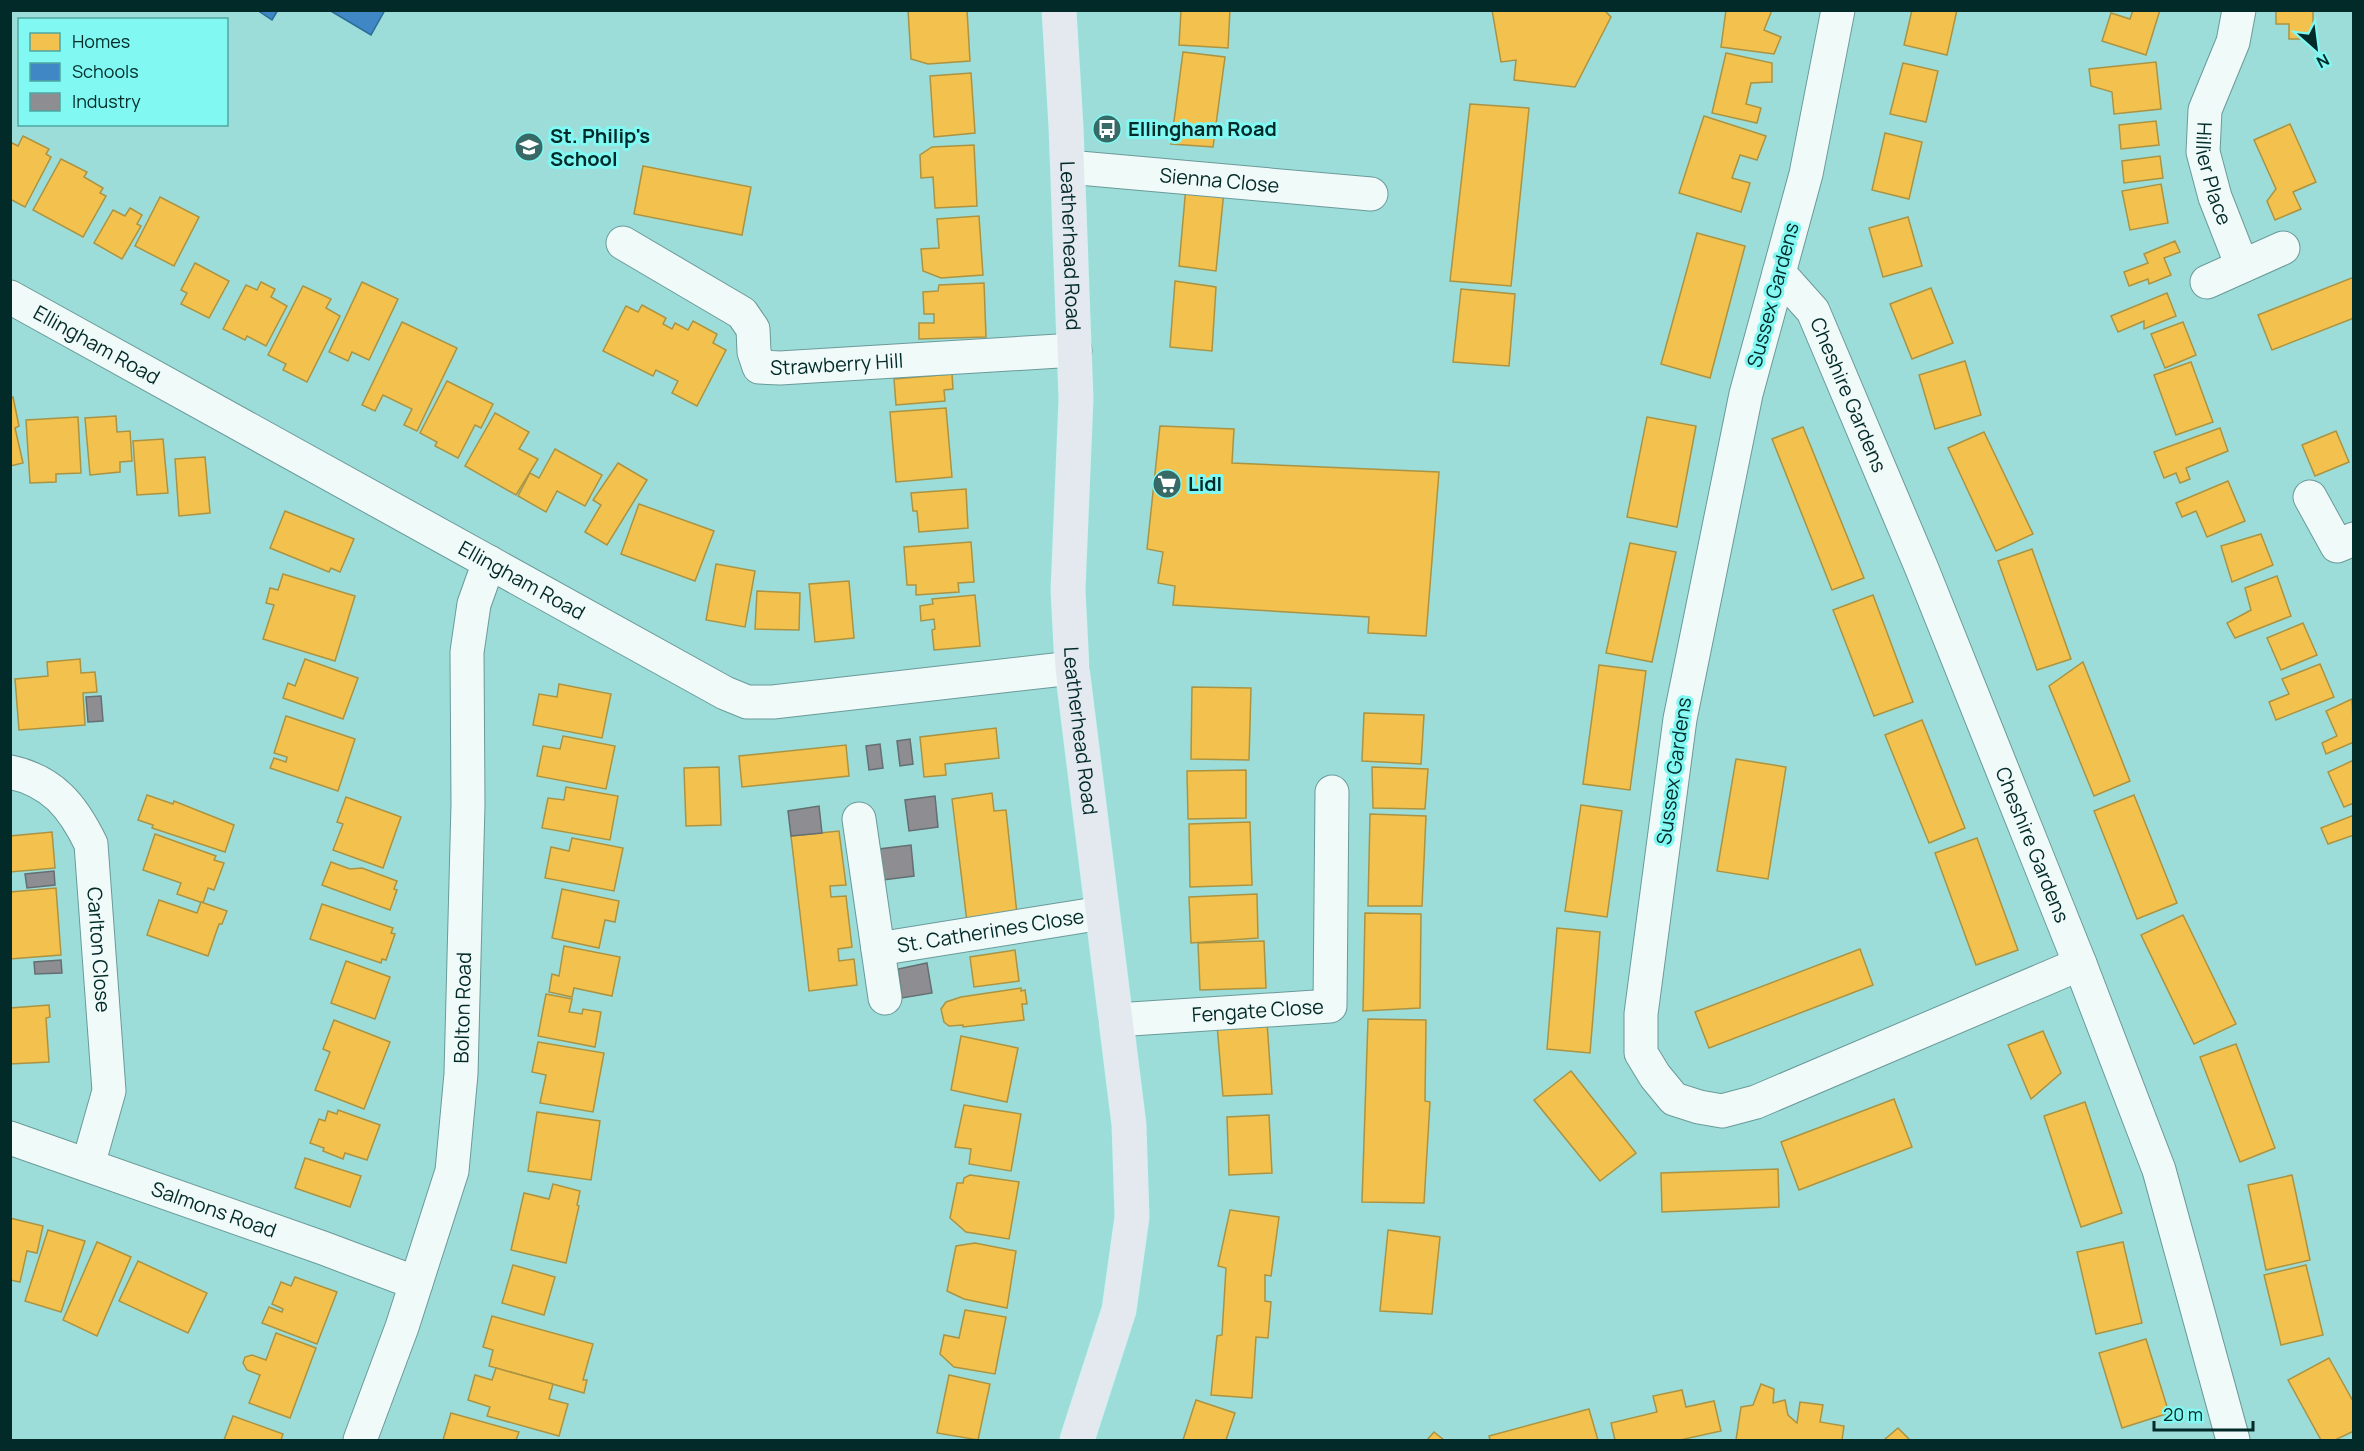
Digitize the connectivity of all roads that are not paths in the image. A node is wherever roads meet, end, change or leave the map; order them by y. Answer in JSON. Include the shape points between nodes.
{"nodes":[{"id":1,"x":1059,"y":10,"type":"edge"},
{"id":2,"x":1838,"y":10,"type":"edge"},
{"id":3,"x":2239,"y":10,"type":"edge"},
{"id":4,"x":1068,"y":167,"type":"junction"},
{"id":5,"x":1371,"y":194,"type":"dead end"},
{"id":6,"x":623,"y":243,"type":"dead end"},
{"id":7,"x":2283,"y":248,"type":"dead end"},
{"id":8,"x":2242,"y":266,"type":"junction"},
{"id":9,"x":1779,"y":273,"type":"junction"},
{"id":10,"x":2207,"y":282,"type":"dead end"},
{"id":11,"x":10,"y":297,"type":"edge"},
{"id":12,"x":1075,"y":350,"type":"junction"},
{"id":13,"x":2310,"y":497,"type":"dead end"},
{"id":14,"x":2354,"y":539,"type":"edge"},
{"id":15,"x":489,"y":562,"type":"junction"},
{"id":16,"x":1072,"y":668,"type":"junction"},
{"id":17,"x":10,"y":772,"type":"edge"},
{"id":18,"x":1332,"y":792,"type":"dead end"},
{"id":19,"x":859,"y":819,"type":"dead end"},
{"id":20,"x":1102,"y":913,"type":"junction"},
{"id":21,"x":878,"y":949,"type":"junction"},
{"id":22,"x":2080,"y":964,"type":"junction"},
{"id":23,"x":885,"y":998,"type":"dead end"},
{"id":24,"x":1116,"y":1020,"type":"junction"},
{"id":25,"x":10,"y":1138,"type":"edge"},
{"id":26,"x":88,"y":1165,"type":"junction"},
{"id":27,"x":416,"y":1283,"type":"junction"},
{"id":28,"x":360,"y":1440,"type":"edge"},
{"id":29,"x":1077,"y":1440,"type":"edge"},
{"id":30,"x":2233,"y":1440,"type":"edge"}],
"edges":[{"from":1,"to":4,"type":"highway","name":"Leatherhead Road"},
{"from":2,"to":9,"type":"street","name":"Sussex Gardens","via":[[1806,174]]},
{"from":3,"to":8,"type":"street","name":"Hillier Place","via":[[2233,42],[2205,110],[2203,152]]},
{"from":4,"to":5,"type":"street","name":"Sienna Close"},
{"from":4,"to":12,"type":"highway","name":"Leatherhead Road"},
{"from":6,"to":12,"type":"street","name":"Strawberry Hill","via":[[742,313],[753,329],[759,367]]},
{"from":7,"to":8,"type":"street"},
{"from":8,"to":10,"type":"street"},
{"from":9,"to":22,"type":"street","name":"Cheshire Gardens","via":[[1813,311],[1922,569]]},
{"from":9,"to":22,"type":"street","name":"Sussex Gardens","via":[[1746,394],[1680,719],[1641,1014],[1641,1053],[1674,1099],[1722,1111],[1756,1102]]},
{"from":11,"to":15,"type":"street","name":"Ellingham Road"},
{"from":12,"to":16,"type":"highway","name":"Leatherhead Road","via":[[1068,590]]},
{"from":13,"to":14,"type":"street","via":[[2337,546]]},
{"from":15,"to":16,"type":"street","name":"Ellingham Road","via":[[747,702]]},
{"from":15,"to":27,"type":"street","name":"Bolton Road","via":[[474,604],[467,652],[468,804],[461,1074],[452,1171]]},
{"from":16,"to":20,"type":"highway","name":"Leatherhead Road"},
{"from":17,"to":26,"type":"street","name":"Carlton Close","via":[[40,781],[61,798],[79,818],[91,844],[109,1091]]},
{"from":18,"to":24,"type":"street","name":"Fengate Close","via":[[1330,1006]]},
{"from":19,"to":21,"type":"street","name":"St. Catherines Close"},
{"from":20,"to":21,"type":"street","name":"St. Catherines Close"},
{"from":20,"to":24,"type":"highway","name":"Leatherhead Road"},
{"from":21,"to":23,"type":"street","name":"St. Catherines Close"},
{"from":22,"to":30,"type":"street","name":"Cheshire Gardens","via":[[2159,1170]]},
{"from":24,"to":29,"type":"highway","name":"Leatherhead Road","via":[[1129,1125],[1132,1217],[1119,1310]]},
{"from":25,"to":26,"type":"street","name":"Salmons Road"},
{"from":26,"to":27,"type":"street","name":"Salmons Road"},
{"from":27,"to":28,"type":"street","name":"Bolton Road"}]}
